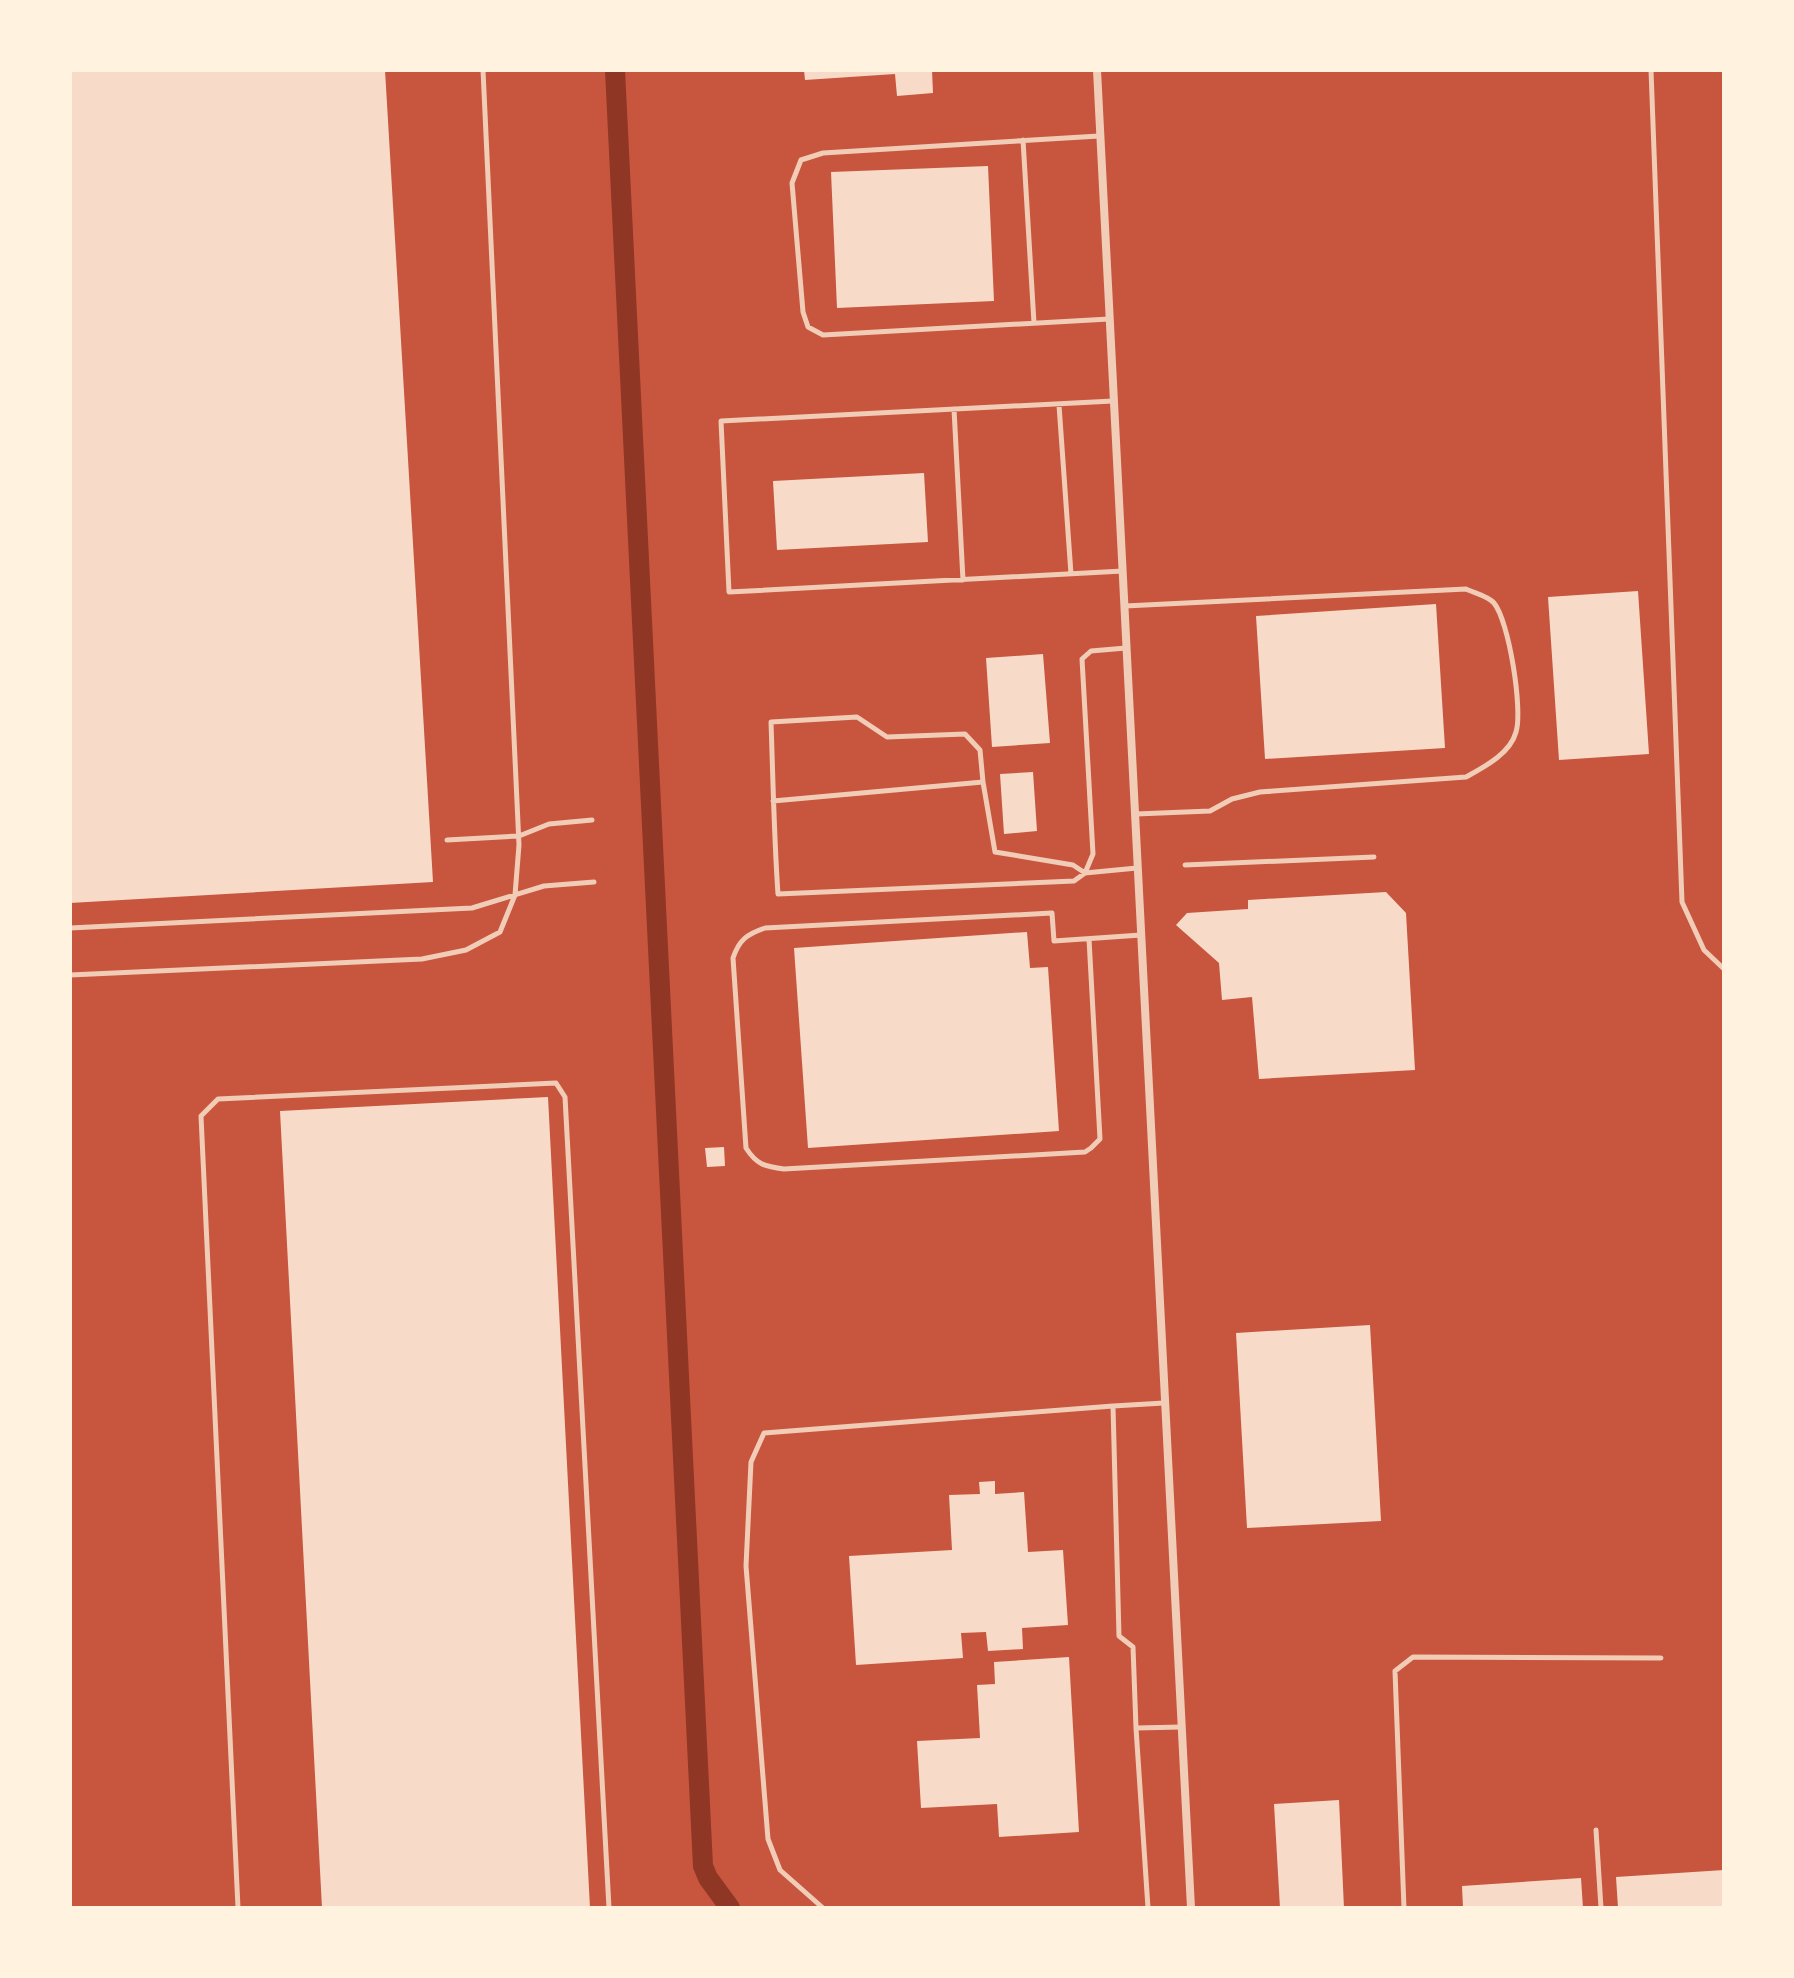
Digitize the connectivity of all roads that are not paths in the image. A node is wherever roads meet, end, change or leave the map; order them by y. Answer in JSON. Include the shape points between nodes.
{"nodes":[{"id":1,"x":483,"y":70,"type":"edge"},
{"id":2,"x":1097,"y":70,"type":"edge"},
{"id":3,"x":1651,"y":70,"type":"edge"},
{"id":4,"x":1101,"y":136,"type":"junction"},
{"id":5,"x":1023,"y":140,"type":"junction"},
{"id":6,"x":1110,"y":319,"type":"junction"},
{"id":7,"x":1034,"y":323,"type":"junction"},
{"id":8,"x":1114,"y":401,"type":"junction"},
{"id":9,"x":1059,"y":405,"type":"junction"},
{"id":10,"x":954,"y":409,"type":"junction"},
{"id":11,"x":1123,"y":571,"type":"junction"},
{"id":12,"x":1071,"y":574,"type":"junction"},
{"id":13,"x":963,"y":580,"type":"junction"},
{"id":14,"x":1125,"y":606,"type":"junction"},
{"id":15,"x":1127,"y":648,"type":"junction"},
{"id":16,"x":983,"y":782,"type":"junction"},
{"id":17,"x":773,"y":801,"type":"junction"},
{"id":18,"x":1136,"y":814,"type":"junction"},
{"id":19,"x":592,"y":820,"type":"dead end"},
{"id":20,"x":519,"y":836,"type":"junction"},
{"id":21,"x":447,"y":840,"type":"dead end"},
{"id":22,"x":1374,"y":857,"type":"dead end"},
{"id":23,"x":1185,"y":865,"type":"dead end"},
{"id":24,"x":1138,"y":868,"type":"junction"},
{"id":25,"x":1085,"y":873,"type":"junction"},
{"id":26,"x":594,"y":882,"type":"dead end"},
{"id":27,"x":515,"y":895,"type":"junction"},
{"id":28,"x":70,"y":928,"type":"edge"},
{"id":29,"x":1142,"y":935,"type":"junction"},
{"id":30,"x":1089,"y":939,"type":"junction"},
{"id":31,"x":1724,"y":969,"type":"edge"},
{"id":32,"x":70,"y":975,"type":"edge"},
{"id":33,"x":1165,"y":1403,"type":"junction"},
{"id":34,"x":1113,"y":1406,"type":"junction"},
{"id":35,"x":1661,"y":1658,"type":"dead end"},
{"id":36,"x":1181,"y":1727,"type":"junction"},
{"id":37,"x":1136,"y":1728,"type":"junction"},
{"id":38,"x":1596,"y":1830,"type":"dead end"},
{"id":39,"x":238,"y":1908,"type":"edge"},
{"id":40,"x":609,"y":1908,"type":"edge"},
{"id":41,"x":823,"y":1908,"type":"edge"},
{"id":42,"x":1148,"y":1908,"type":"edge"},
{"id":43,"x":1191,"y":1908,"type":"edge"},
{"id":44,"x":1404,"y":1908,"type":"edge"},
{"id":45,"x":1601,"y":1908,"type":"edge"}],
"edges":[{"from":1,"to":20,"type":"lane"},
{"from":2,"to":4,"type":"street"},
{"from":3,"to":31,"type":"lane","via":[[1682,902],[1704,950]]},
{"from":4,"to":5,"type":"lane"},
{"from":4,"to":6,"type":"street"},
{"from":5,"to":7,"type":"lane"},
{"from":5,"to":7,"type":"lane","via":[[823,153],[801,160],[792,183],[808,327],[823,335]]},
{"from":6,"to":7,"type":"lane"},
{"from":6,"to":8,"type":"street"},
{"from":8,"to":9,"type":"lane"},
{"from":8,"to":11,"type":"street"},
{"from":9,"to":10,"type":"lane"},
{"from":9,"to":12,"type":"lane"},
{"from":10,"to":13,"type":"lane"},
{"from":10,"to":13,"type":"lane","via":[[721,421],[729,592]]},
{"from":11,"to":12,"type":"lane"},
{"from":11,"to":14,"type":"street"},
{"from":12,"to":13,"type":"lane"},
{"from":14,"to":15,"type":"street"},
{"from":14,"to":18,"type":"lane","via":[[1466,589],[1493,601],[1503,621],[1518,711],[1516,733],[1504,752],[1466,777],[1260,792],[1210,811]]},
{"from":15,"to":18,"type":"street"},
{"from":15,"to":25,"type":"lane","via":[[1091,651],[1082,659],[1093,854]]},
{"from":16,"to":17,"type":"lane"},
{"from":16,"to":17,"type":"lane","via":[[980,750],[965,734],[887,737],[857,717],[771,722]]},
{"from":16,"to":25,"type":"lane","via":[[995,852],[1073,865]]},
{"from":17,"to":25,"type":"lane","via":[[778,894],[1074,881]]},
{"from":18,"to":24,"type":"street"},
{"from":19,"to":20,"type":"lane","via":[[549,824]]},
{"from":20,"to":21,"type":"lane"},
{"from":20,"to":27,"type":"lane"},
{"from":22,"to":23,"type":"lane"},
{"from":24,"to":25,"type":"lane"},
{"from":24,"to":29,"type":"street"},
{"from":26,"to":27,"type":"lane","via":[[544,886]]},
{"from":27,"to":28,"type":"lane","via":[[472,908]]},
{"from":27,"to":32,"type":"lane","via":[[500,932],[466,950],[422,959]]},
{"from":29,"to":30,"type":"lane"},
{"from":29,"to":33,"type":"street"},
{"from":30,"to":30,"type":"lane","via":[[1054,941],[1052,913],[754,931],[737,946],[733,958],[746,1148],[754,1160],[784,1169],[1085,1152],[1100,1139]]},
{"from":33,"to":34,"type":"lane"},
{"from":33,"to":36,"type":"street"},
{"from":34,"to":37,"type":"lane","via":[[1119,1636],[1133,1647]]},
{"from":34,"to":41,"type":"lane","via":[[764,1433],[751,1462],[746,1566],[768,1839],[780,1870]]},
{"from":35,"to":44,"type":"lane","via":[[1413,1657],[1395,1671]]},
{"from":36,"to":37,"type":"lane"},
{"from":36,"to":43,"type":"street"},
{"from":37,"to":42,"type":"lane"},
{"from":38,"to":45,"type":"lane"},
{"from":39,"to":40,"type":"lane","via":[[201,1116],[218,1099],[556,1083],[565,1097]]}]}
